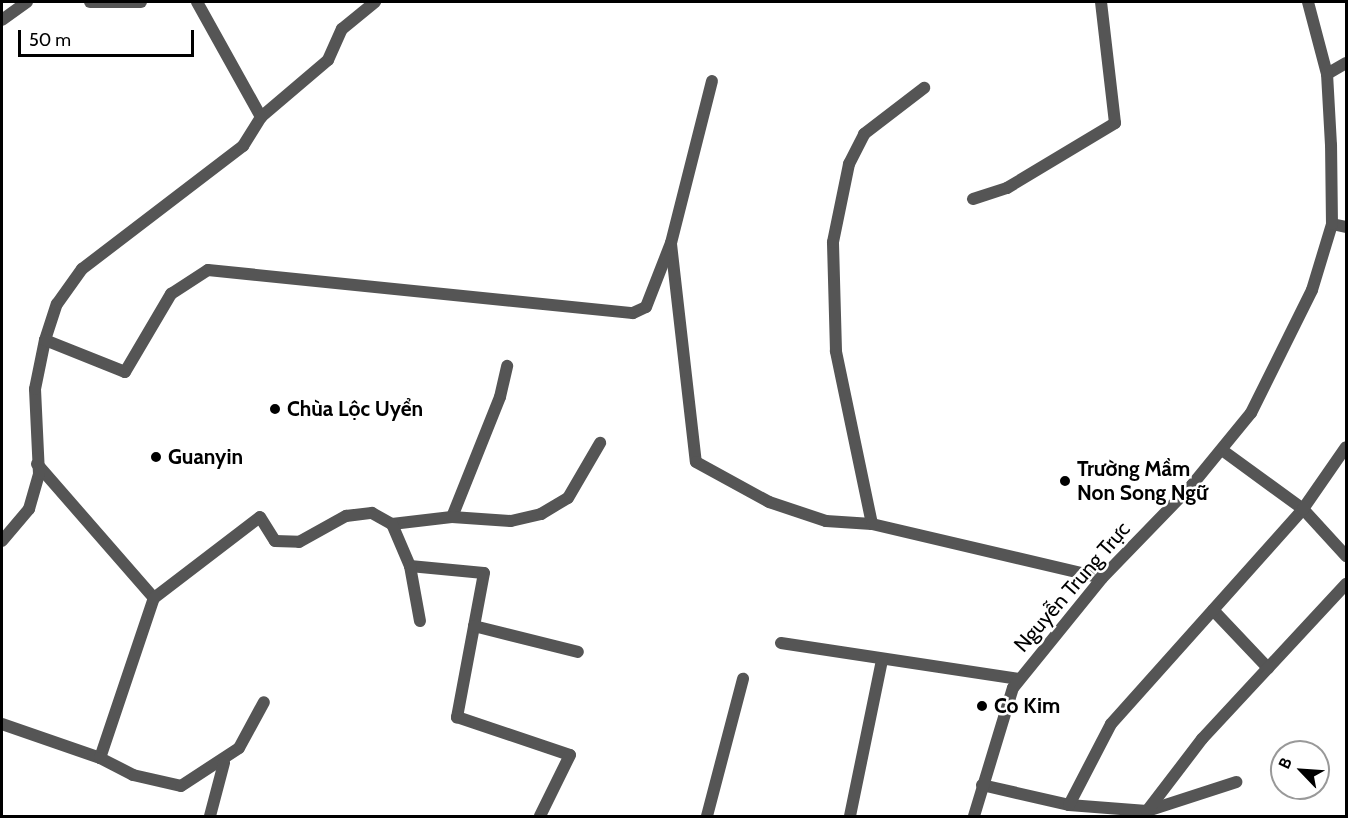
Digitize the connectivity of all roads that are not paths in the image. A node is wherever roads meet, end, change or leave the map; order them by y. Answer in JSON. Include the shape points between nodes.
{"nodes":[{"id":1,"x":27,"y":2,"type":"edge"},
{"id":2,"x":90,"y":2,"type":"edge"},
{"id":3,"x":141,"y":2,"type":"edge"},
{"id":4,"x":197,"y":2,"type":"edge"},
{"id":5,"x":375,"y":2,"type":"edge"},
{"id":6,"x":1101,"y":2,"type":"edge"},
{"id":7,"x":1308,"y":2,"type":"edge"},
{"id":8,"x":2,"y":20,"type":"edge"},
{"id":9,"x":1347,"y":63,"type":"edge"},
{"id":10,"x":1327,"y":74,"type":"junction"},
{"id":11,"x":712,"y":81,"type":"dead end"},
{"id":12,"x":924,"y":88,"type":"dead end"},
{"id":13,"x":261,"y":117,"type":"junction"},
{"id":14,"x":973,"y":199,"type":"dead end"},
{"id":15,"x":1332,"y":224,"type":"junction"},
{"id":16,"x":1347,"y":227,"type":"edge"},
{"id":17,"x":671,"y":243,"type":"junction"},
{"id":18,"x":45,"y":340,"type":"junction"},
{"id":19,"x":507,"y":366,"type":"dead end"},
{"id":20,"x":600,"y":443,"type":"dead end"},
{"id":21,"x":1347,"y":447,"type":"edge"},
{"id":22,"x":1222,"y":450,"type":"junction"},
{"id":23,"x":37,"y":464,"type":"junction"},
{"id":24,"x":1303,"y":509,"type":"junction"},
{"id":25,"x":452,"y":517,"type":"junction"},
{"id":26,"x":392,"y":524,"type":"junction"},
{"id":27,"x":872,"y":524,"type":"junction"},
{"id":28,"x":2,"y":541,"type":"edge"},
{"id":29,"x":1347,"y":556,"type":"edge"},
{"id":30,"x":410,"y":566,"type":"junction"},
{"id":31,"x":1102,"y":578,"type":"junction"},
{"id":32,"x":1347,"y":584,"type":"edge"},
{"id":33,"x":154,"y":598,"type":"junction"},
{"id":34,"x":1213,"y":610,"type":"junction"},
{"id":35,"x":420,"y":621,"type":"dead end"},
{"id":36,"x":474,"y":626,"type":"junction"},
{"id":37,"x":781,"y":643,"type":"dead end"},
{"id":38,"x":578,"y":652,"type":"dead end"},
{"id":39,"x":882,"y":660,"type":"junction"},
{"id":40,"x":1268,"y":668,"type":"junction"},
{"id":41,"x":744,"y":679,"type":"dead end"},
{"id":42,"x":1019,"y":679,"type":"junction"},
{"id":43,"x":264,"y":702,"type":"dead end"},
{"id":44,"x":5,"y":728,"type":"edge"},
{"id":45,"x":100,"y":758,"type":"junction"},
{"id":46,"x":224,"y":763,"type":"junction"},
{"id":47,"x":1236,"y":782,"type":"dead end"},
{"id":48,"x":982,"y":785,"type":"junction"},
{"id":49,"x":1069,"y":805,"type":"junction"},
{"id":50,"x":1147,"y":811,"type":"junction"},
{"id":51,"x":210,"y":816,"type":"edge"},
{"id":52,"x":540,"y":816,"type":"edge"},
{"id":53,"x":707,"y":816,"type":"edge"},
{"id":54,"x":850,"y":816,"type":"edge"},
{"id":55,"x":974,"y":816,"type":"edge"}],
"edges":[{"from":1,"to":8,"type":"street"},
{"from":2,"to":3,"type":"street"},
{"from":4,"to":13,"type":"street"},
{"from":5,"to":13,"type":"street","via":[[342,29],[328,60]]},
{"from":6,"to":14,"type":"street","via":[[1115,123],[1006,188]]},
{"from":7,"to":10,"type":"street","name":"Nguyễn Trung Trực"},
{"from":9,"to":10,"type":"street"},
{"from":10,"to":15,"type":"street","name":"Nguyễn Trung Trực"},
{"from":11,"to":17,"type":"street"},
{"from":12,"to":27,"type":"street","via":[[864,134],[849,164],[833,242],[836,351]]},
{"from":13,"to":18,"type":"street","via":[[243,146],[82,269],[57,304]]},
{"from":15,"to":16,"type":"street"},
{"from":15,"to":22,"type":"street","name":"Nguyễn Trung Trực","via":[[1296,329],[1251,413]]},
{"from":17,"to":18,"type":"street","via":[[646,308],[633,313],[208,270],[171,294],[125,372]]},
{"from":17,"to":27,"type":"street","via":[[696,462],[769,502],[826,522]]},
{"from":18,"to":23,"type":"street","via":[[35,389]]},
{"from":19,"to":25,"type":"street","via":[[500,397]]},
{"from":20,"to":25,"type":"street","via":[[568,498],[541,514],[511,521]]},
{"from":21,"to":24,"type":"street"},
{"from":22,"to":24,"type":"street"},
{"from":22,"to":31,"type":"street","name":"Nguyễn Trung Trực"},
{"from":23,"to":28,"type":"street","via":[[29,509]]},
{"from":23,"to":33,"type":"street"},
{"from":24,"to":29,"type":"street"},
{"from":24,"to":34,"type":"street"},
{"from":25,"to":26,"type":"street"},
{"from":26,"to":30,"type":"street"},
{"from":26,"to":33,"type":"street","via":[[372,513],[346,516],[299,542],[275,541],[260,517]]},
{"from":27,"to":31,"type":"street"},
{"from":30,"to":35,"type":"street"},
{"from":30,"to":36,"type":"street","via":[[484,573]]},
{"from":31,"to":42,"type":"street","name":"Nguyễn Trung Trực"},
{"from":32,"to":40,"type":"street"},
{"from":33,"to":45,"type":"street"},
{"from":34,"to":40,"type":"street"},
{"from":34,"to":49,"type":"street","via":[[1111,724]]},
{"from":36,"to":38,"type":"street"},
{"from":36,"to":52,"type":"street","via":[[457,717],[570,755]]},
{"from":37,"to":39,"type":"street"},
{"from":39,"to":42,"type":"street"},
{"from":39,"to":54,"type":"street"},
{"from":40,"to":50,"type":"street","via":[[1202,739]]},
{"from":41,"to":53,"type":"street"},
{"from":42,"to":48,"type":"street","name":"Nguyễn Trung Trực"},
{"from":43,"to":46,"type":"street","via":[[250,731]]},
{"from":44,"to":45,"type":"street"},
{"from":45,"to":46,"type":"street","via":[[133,775],[181,786]]},
{"from":46,"to":51,"type":"street"},
{"from":47,"to":50,"type":"street"},
{"from":48,"to":49,"type":"street"},
{"from":48,"to":55,"type":"street","name":"Nguyễn Trung Trực"},
{"from":49,"to":50,"type":"street"}]}
